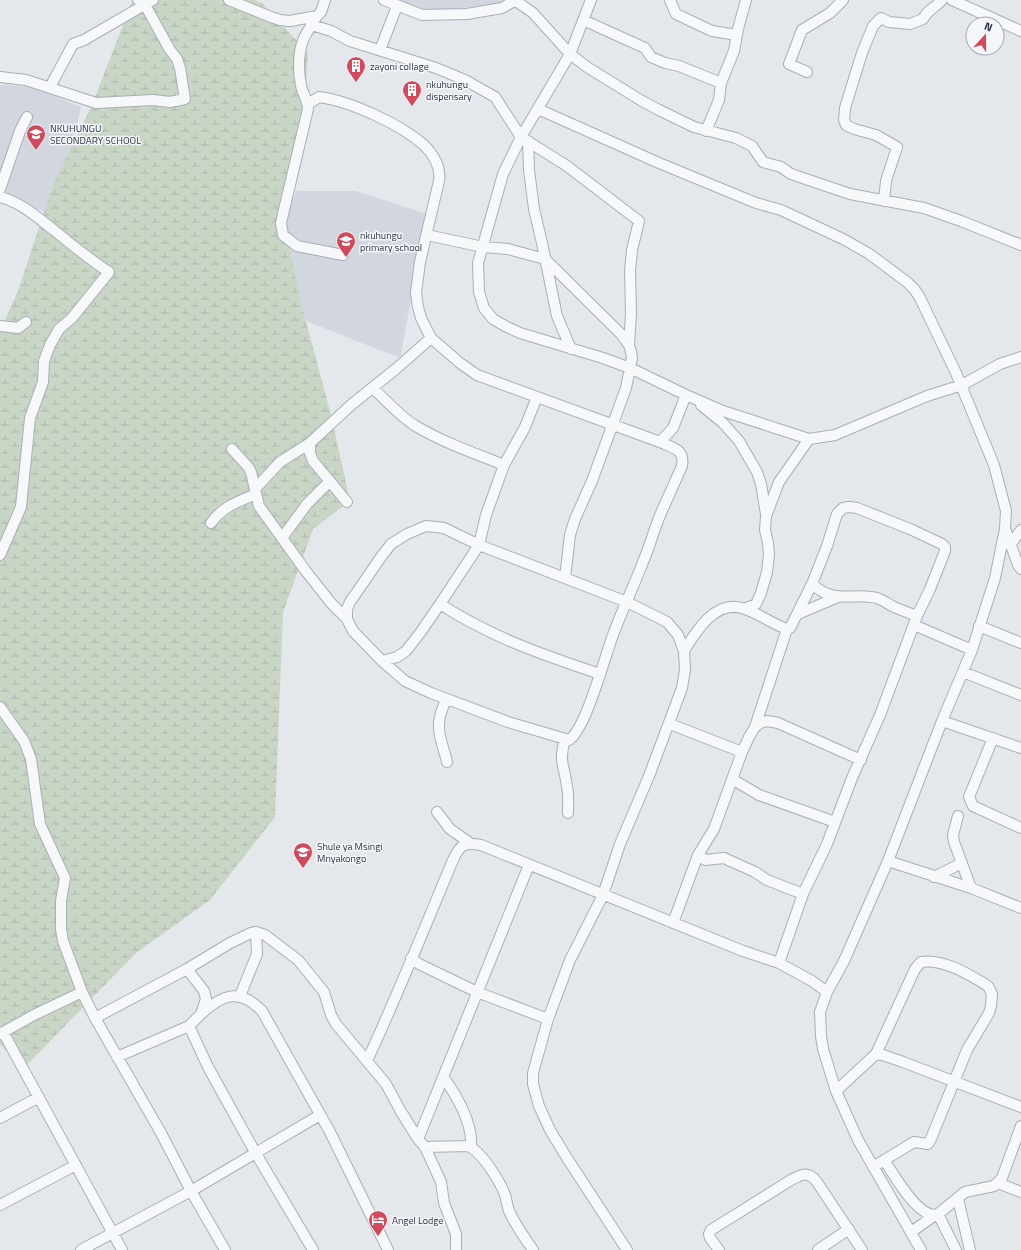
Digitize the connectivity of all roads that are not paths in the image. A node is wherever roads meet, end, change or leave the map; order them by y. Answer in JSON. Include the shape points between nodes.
{"nodes":[{"id":1,"x":229,"y":0,"type":"edge"},
{"id":2,"x":325,"y":0,"type":"edge"},
{"id":3,"x":384,"y":0,"type":"edge"},
{"id":4,"x":516,"y":0,"type":"edge"},
{"id":5,"x":591,"y":0,"type":"edge"},
{"id":6,"x":670,"y":0,"type":"edge"},
{"id":7,"x":746,"y":0,"type":"edge"},
{"id":8,"x":843,"y":0,"type":"edge"},
{"id":9,"x":942,"y":0,"type":"edge"},
{"id":10,"x":952,"y":0,"type":"edge"},
{"id":11,"x":145,"y":2,"type":"edge"},
{"id":12,"x":397,"y":6,"type":"junction"},
{"id":13,"x":317,"y":16,"type":"junction"},
{"id":14,"x":583,"y":20,"type":"junction"},
{"id":15,"x":312,"y":25,"type":"junction"},
{"id":16,"x":1021,"y":31,"type":"edge"},
{"id":17,"x":737,"y":35,"type":"junction"},
{"id":18,"x":380,"y":50,"type":"junction"},
{"id":19,"x":570,"y":54,"type":"junction"},
{"id":20,"x":807,"y":72,"type":"dead end"},
{"id":21,"x":0,"y":77,"type":"edge"},
{"id":22,"x":721,"y":83,"type":"junction"},
{"id":23,"x":50,"y":87,"type":"junction"},
{"id":24,"x":308,"y":104,"type":"junction"},
{"id":25,"x":538,"y":109,"type":"junction"},
{"id":26,"x":27,"y":117,"type":"dead end"},
{"id":27,"x":706,"y":131,"type":"junction"},
{"id":28,"x":524,"y":139,"type":"junction"},
{"id":29,"x":0,"y":189,"type":"edge"},
{"id":30,"x":0,"y":197,"type":"edge"},
{"id":31,"x":884,"y":201,"type":"junction"},
{"id":32,"x":427,"y":235,"type":"junction"},
{"id":33,"x":1021,"y":245,"type":"edge"},
{"id":34,"x":483,"y":247,"type":"junction"},
{"id":35,"x":343,"y":255,"type":"dead end"},
{"id":36,"x":545,"y":259,"type":"junction"},
{"id":37,"x":26,"y":322,"type":"dead end"},
{"id":38,"x":0,"y":326,"type":"edge"},
{"id":39,"x":431,"y":338,"type":"junction"},
{"id":40,"x":628,"y":345,"type":"junction"},
{"id":41,"x":571,"y":349,"type":"junction"},
{"id":42,"x":1021,"y":357,"type":"edge"},
{"id":43,"x":630,"y":368,"type":"junction"},
{"id":44,"x":962,"y":386,"type":"junction"},
{"id":45,"x":373,"y":388,"type":"junction"},
{"id":46,"x":537,"y":397,"type":"junction"},
{"id":47,"x":690,"y":397,"type":"junction"},
{"id":48,"x":611,"y":425,"type":"junction"},
{"id":49,"x":809,"y":439,"type":"junction"},
{"id":50,"x":660,"y":442,"type":"junction"},
{"id":51,"x":310,"y":443,"type":"junction"},
{"id":52,"x":232,"y":449,"type":"dead end"},
{"id":53,"x":504,"y":465,"type":"junction"},
{"id":54,"x":330,"y":481,"type":"junction"},
{"id":55,"x":256,"y":492,"type":"junction"},
{"id":56,"x":348,"y":502,"type":"dead end"},
{"id":57,"x":766,"y":516,"type":"junction"},
{"id":58,"x":211,"y":523,"type":"dead end"},
{"id":59,"x":1005,"y":529,"type":"junction"},
{"id":60,"x":1021,"y":530,"type":"edge"},
{"id":61,"x":282,"y":538,"type":"junction"},
{"id":62,"x":479,"y":545,"type":"junction"},
{"id":63,"x":1010,"y":545,"type":"junction"},
{"id":64,"x":0,"y":555,"type":"edge"},
{"id":65,"x":1021,"y":568,"type":"edge"},
{"id":66,"x":565,"y":578,"type":"junction"},
{"id":67,"x":812,"y":584,"type":"junction"},
{"id":68,"x":838,"y":597,"type":"junction"},
{"id":69,"x":627,"y":602,"type":"junction"},
{"id":70,"x":440,"y":604,"type":"junction"},
{"id":71,"x":744,"y":609,"type":"junction"},
{"id":72,"x":798,"y":614,"type":"junction"},
{"id":73,"x":347,"y":619,"type":"junction"},
{"id":74,"x":915,"y":621,"type":"junction"},
{"id":75,"x":979,"y":626,"type":"junction"},
{"id":76,"x":787,"y":629,"type":"junction"},
{"id":77,"x":696,"y":631,"type":"junction"},
{"id":78,"x":678,"y":635,"type":"junction"},
{"id":79,"x":1021,"y":643,"type":"edge"},
{"id":80,"x":972,"y":650,"type":"junction"},
{"id":81,"x":684,"y":651,"type":"junction"},
{"id":82,"x":382,"y":661,"type":"junction"},
{"id":83,"x":963,"y":672,"type":"junction"},
{"id":84,"x":600,"y":674,"type":"junction"},
{"id":85,"x":1021,"y":695,"type":"edge"},
{"id":86,"x":446,"y":699,"type":"junction"},
{"id":87,"x":0,"y":707,"type":"edge"},
{"id":88,"x":942,"y":720,"type":"junction"},
{"id":89,"x":670,"y":724,"type":"junction"},
{"id":90,"x":755,"y":727,"type":"junction"},
{"id":91,"x":993,"y":738,"type":"junction"},
{"id":92,"x":565,"y":740,"type":"junction"},
{"id":93,"x":1021,"y":748,"type":"edge"},
{"id":94,"x":742,"y":752,"type":"junction"},
{"id":95,"x":861,"y":760,"type":"junction"},
{"id":96,"x":447,"y":762,"type":"dead end"},
{"id":97,"x":732,"y":779,"type":"junction"},
{"id":98,"x":436,"y":812,"type":"dead end"},
{"id":99,"x":568,"y":813,"type":"dead end"},
{"id":100,"x":958,"y":816,"type":"dead end"},
{"id":101,"x":835,"y":822,"type":"junction"},
{"id":102,"x":1021,"y":828,"type":"edge"},
{"id":103,"x":470,"y":843,"type":"junction"},
{"id":104,"x":698,"y":855,"type":"junction"},
{"id":105,"x":888,"y":861,"type":"junction"},
{"id":106,"x":962,"y":863,"type":"junction"},
{"id":107,"x":529,"y":865,"type":"junction"},
{"id":108,"x":934,"y":877,"type":"junction"},
{"id":109,"x":971,"y":888,"type":"junction"},
{"id":110,"x":803,"y":894,"type":"junction"},
{"id":111,"x":603,"y":895,"type":"junction"},
{"id":112,"x":1021,"y":908,"type":"edge"},
{"id":113,"x":673,"y":923,"type":"junction"},
{"id":114,"x":256,"y":932,"type":"junction"},
{"id":115,"x":412,"y":958,"type":"junction"},
{"id":116,"x":779,"y":963,"type":"junction"},
{"id":117,"x":187,"y":969,"type":"junction"},
{"id":118,"x":82,"y":992,"type":"junction"},
{"id":119,"x":477,"y":992,"type":"junction"},
{"id":120,"x":827,"y":992,"type":"junction"},
{"id":121,"x":240,"y":996,"type":"junction"},
{"id":122,"x":201,"y":1014,"type":"junction"},
{"id":123,"x":95,"y":1018,"type":"junction"},
{"id":124,"x":548,"y":1019,"type":"junction"},
{"id":125,"x":189,"y":1026,"type":"junction"},
{"id":126,"x":2,"y":1033,"type":"edge"},
{"id":127,"x":876,"y":1054,"type":"junction"},
{"id":128,"x":117,"y":1057,"type":"junction"},
{"id":129,"x":367,"y":1061,"type":"junction"},
{"id":130,"x":444,"y":1078,"type":"junction"},
{"id":131,"x":954,"y":1082,"type":"junction"},
{"id":132,"x":836,"y":1091,"type":"junction"},
{"id":133,"x":39,"y":1097,"type":"junction"},
{"id":134,"x":1021,"y":1107,"type":"edge"},
{"id":135,"x":320,"y":1115,"type":"junction"},
{"id":136,"x":0,"y":1118,"type":"edge"},
{"id":137,"x":1021,"y":1126,"type":"edge"},
{"id":138,"x":422,"y":1143,"type":"junction"},
{"id":139,"x":470,"y":1147,"type":"junction"},
{"id":140,"x":255,"y":1152,"type":"junction"},
{"id":141,"x":884,"y":1160,"type":"junction"},
{"id":142,"x":76,"y":1165,"type":"junction"},
{"id":143,"x":873,"y":1167,"type":"junction"},
{"id":144,"x":998,"y":1183,"type":"junction"},
{"id":145,"x":191,"y":1191,"type":"junction"},
{"id":146,"x":1021,"y":1192,"type":"edge"},
{"id":147,"x":958,"y":1199,"type":"junction"},
{"id":148,"x":0,"y":1205,"type":"edge"},
{"id":149,"x":936,"y":1215,"type":"junction"},
{"id":150,"x":849,"y":1230,"type":"junction"},
{"id":151,"x":911,"y":1232,"type":"junction"},
{"id":152,"x":112,"y":1233,"type":"junction"},
{"id":153,"x":81,"y":1250,"type":"edge"},
{"id":154,"x":122,"y":1250,"type":"edge"},
{"id":155,"x":224,"y":1250,"type":"edge"},
{"id":156,"x":313,"y":1250,"type":"edge"},
{"id":157,"x":388,"y":1250,"type":"edge"},
{"id":158,"x":456,"y":1250,"type":"edge"},
{"id":159,"x":533,"y":1250,"type":"edge"},
{"id":160,"x":627,"y":1250,"type":"edge"},
{"id":161,"x":718,"y":1250,"type":"edge"},
{"id":162,"x":818,"y":1250,"type":"edge"},
{"id":163,"x":862,"y":1250,"type":"edge"},
{"id":164,"x":921,"y":1250,"type":"edge"},
{"id":165,"x":956,"y":1250,"type":"edge"},
{"id":166,"x":970,"y":1250,"type":"edge"}],
"edges":[{"from":1,"to":13,"type":"street","via":[[280,20],[290,21]]},
{"from":2,"to":13,"type":"street","via":[[322,12]]},
{"from":3,"to":12,"type":"street"},
{"from":4,"to":12,"type":"street","via":[[502,8],[467,14],[422,15]]},
{"from":4,"to":19,"type":"street","via":[[533,13]]},
{"from":5,"to":14,"type":"street"},
{"from":6,"to":17,"type":"street","via":[[676,14],[712,31]]},
{"from":7,"to":17,"type":"street"},
{"from":8,"to":20,"type":"street","via":[[830,14],[802,30],[789,64]]},
{"from":9,"to":31,"type":"street","via":[[927,11],[923,19],[910,24],[889,22],[881,18],[873,26],[845,108],[846,125],[876,135],[896,147],[886,181]]},
{"from":10,"to":16,"type":"street"},
{"from":11,"to":23,"type":"street","via":[[84,40],[73,44]]},
{"from":11,"to":23,"type":"street","via":[[177,59],[185,100],[96,103]]},
{"from":12,"to":18,"type":"street"},
{"from":13,"to":15,"type":"street"},
{"from":14,"to":19,"type":"street"},
{"from":14,"to":22,"type":"street","via":[[645,48],[651,57]]},
{"from":15,"to":18,"type":"street"},
{"from":15,"to":24,"type":"street","via":[[302,44],[299,68],[300,84]]},
{"from":17,"to":22,"type":"street","via":[[734,51]]},
{"from":18,"to":28,"type":"street","via":[[436,68],[465,80],[495,97]]},
{"from":19,"to":25,"type":"street"},
{"from":19,"to":27,"type":"street","via":[[642,102]]},
{"from":21,"to":23,"type":"street","via":[[26,80]]},
{"from":22,"to":27,"type":"street","via":[[719,100]]},
{"from":24,"to":32,"type":"street","via":[[319,97],[345,103],[377,116],[424,146],[433,156],[440,173]]},
{"from":24,"to":35,"type":"street","via":[[281,223],[283,235],[297,246]]},
{"from":25,"to":28,"type":"street"},
{"from":25,"to":44,"type":"street","via":[[659,163],[756,203],[781,210],[868,253],[915,290]]},
{"from":26,"to":29,"type":"street"},
{"from":27,"to":31,"type":"street","via":[[736,138],[752,146],[763,162],[781,167],[791,174],[850,194]]},
{"from":28,"to":34,"type":"street","via":[[503,174]]},
{"from":28,"to":36,"type":"street","via":[[534,209]]},
{"from":28,"to":40,"type":"street","via":[[566,166],[639,221],[630,271],[631,313]]},
{"from":30,"to":64,"type":"street","via":[[28,210],[109,272],[77,312],[59,329],[50,345],[44,361],[43,382],[30,418],[21,507]]},
{"from":31,"to":33,"type":"street","via":[[924,208]]},
{"from":32,"to":34,"type":"street"},
{"from":32,"to":39,"type":"street","via":[[416,293],[421,318]]},
{"from":34,"to":36,"type":"street","via":[[508,249]]},
{"from":34,"to":41,"type":"street","via":[[478,263],[479,292],[484,308],[493,319],[520,333]]},
{"from":36,"to":40,"type":"street"},
{"from":36,"to":41,"type":"street","via":[[557,316]]},
{"from":37,"to":38,"type":"street","via":[[18,328]]},
{"from":39,"to":45,"type":"street"},
{"from":39,"to":46,"type":"street","via":[[477,375]]},
{"from":40,"to":43,"type":"street","via":[[632,358]]},
{"from":41,"to":43,"type":"street"},
{"from":42,"to":44,"type":"street","via":[[1000,364]]},
{"from":43,"to":47,"type":"street"},
{"from":43,"to":48,"type":"street","via":[[626,388]]},
{"from":44,"to":49,"type":"street","via":[[927,396],[835,435]]},
{"from":44,"to":59,"type":"street","via":[[994,465],[1006,511]]},
{"from":45,"to":51,"type":"street","via":[[351,404]]},
{"from":45,"to":53,"type":"street","via":[[414,425],[453,445]]},
{"from":46,"to":48,"type":"street"},
{"from":46,"to":53,"type":"street","via":[[525,427]]},
{"from":47,"to":49,"type":"street","via":[[729,413]]},
{"from":47,"to":50,"type":"street","via":[[673,428]]},
{"from":47,"to":57,"type":"street","via":[[723,423],[739,441],[759,478]]},
{"from":48,"to":50,"type":"street"},
{"from":48,"to":66,"type":"street","via":[[570,535]]},
{"from":49,"to":57,"type":"street","via":[[779,482]]},
{"from":50,"to":69,"type":"street","via":[[679,451],[684,458]]},
{"from":51,"to":54,"type":"street","via":[[310,453],[314,461]]},
{"from":51,"to":55,"type":"street","via":[[280,462]]},
{"from":52,"to":55,"type":"street","via":[[249,468]]},
{"from":53,"to":62,"type":"street","via":[[486,515]]},
{"from":54,"to":56,"type":"street"},
{"from":54,"to":61,"type":"street","via":[[307,504]]},
{"from":55,"to":58,"type":"street","via":[[230,505]]},
{"from":55,"to":61,"type":"street","via":[[259,506]]},
{"from":57,"to":71,"type":"street","via":[[765,530],[769,555],[767,572],[759,600]]},
{"from":59,"to":63,"type":"street"},
{"from":59,"to":75,"type":"street","via":[[995,578]]},
{"from":60,"to":63,"type":"street"},
{"from":61,"to":73,"type":"street"},
{"from":62,"to":66,"type":"street"},
{"from":62,"to":70,"type":"street"},
{"from":62,"to":73,"type":"street","via":[[444,528],[426,526],[407,534],[391,544],[381,557],[350,602]]},
{"from":63,"to":65,"type":"street"},
{"from":66,"to":69,"type":"street"},
{"from":67,"to":68,"type":"street","via":[[820,592]]},
{"from":67,"to":72,"type":"street"},
{"from":67,"to":74,"type":"street","via":[[837,514],[843,508],[857,508],[910,529],[945,547]]},
{"from":68,"to":72,"type":"street"},
{"from":68,"to":74,"type":"street","via":[[859,596],[877,599]]},
{"from":69,"to":78,"type":"street","via":[[667,622]]},
{"from":69,"to":84,"type":"street"},
{"from":70,"to":82,"type":"street","via":[[406,651],[397,657]]},
{"from":70,"to":84,"type":"street","via":[[487,632]]},
{"from":71,"to":76,"type":"street"},
{"from":71,"to":77,"type":"street","via":[[719,610]]},
{"from":72,"to":76,"type":"street","via":[[793,625]]},
{"from":73,"to":82,"type":"street","via":[[353,631]]},
{"from":74,"to":80,"type":"street"},
{"from":74,"to":95,"type":"street"},
{"from":75,"to":79,"type":"street"},
{"from":75,"to":80,"type":"street"},
{"from":76,"to":90,"type":"street"},
{"from":77,"to":78,"type":"street"},
{"from":77,"to":81,"type":"street"},
{"from":78,"to":81,"type":"street"},
{"from":80,"to":83,"type":"street"},
{"from":81,"to":89,"type":"street","via":[[685,670],[682,688]]},
{"from":82,"to":86,"type":"street","via":[[405,681]]},
{"from":83,"to":85,"type":"street"},
{"from":83,"to":88,"type":"street"},
{"from":84,"to":92,"type":"street","via":[[579,729],[572,738]]},
{"from":86,"to":92,"type":"street"},
{"from":86,"to":96,"type":"street","via":[[439,729]]},
{"from":87,"to":118,"type":"street","via":[[24,741],[31,760],[40,824],[65,878],[60,929]]},
{"from":88,"to":91,"type":"street"},
{"from":88,"to":105,"type":"street"},
{"from":89,"to":94,"type":"street"},
{"from":89,"to":111,"type":"street","via":[[620,844]]},
{"from":90,"to":94,"type":"street"},
{"from":90,"to":95,"type":"street","via":[[767,721],[778,723]]},
{"from":91,"to":93,"type":"street"},
{"from":91,"to":102,"type":"street","via":[[968,797],[973,806]]},
{"from":92,"to":99,"type":"street","via":[[561,762],[567,784]]},
{"from":94,"to":97,"type":"street"},
{"from":95,"to":101,"type":"street"},
{"from":97,"to":101,"type":"street","via":[[759,795]]},
{"from":97,"to":104,"type":"street","via":[[714,829]]},
{"from":98,"to":103,"type":"street","via":[[450,828]]},
{"from":100,"to":106,"type":"street","via":[[953,835]]},
{"from":101,"to":110,"type":"street"},
{"from":103,"to":107,"type":"street"},
{"from":103,"to":115,"type":"street","via":[[462,846],[457,852]]},
{"from":104,"to":110,"type":"street","via":[[705,860],[724,858],[767,880]]},
{"from":104,"to":113,"type":"street"},
{"from":105,"to":108,"type":"street"},
{"from":105,"to":120,"type":"street","via":[[844,961]]},
{"from":106,"to":108,"type":"street"},
{"from":106,"to":109,"type":"street"},
{"from":107,"to":111,"type":"street"},
{"from":107,"to":119,"type":"street"},
{"from":108,"to":109,"type":"street"},
{"from":109,"to":112,"type":"street"},
{"from":110,"to":116,"type":"street"},
{"from":111,"to":113,"type":"street"},
{"from":111,"to":124,"type":"street","via":[[570,960]]},
{"from":113,"to":116,"type":"street"},
{"from":114,"to":117,"type":"street","via":[[230,943]]},
{"from":114,"to":121,"type":"street","via":[[257,954]]},
{"from":114,"to":129,"type":"street","via":[[298,960],[324,992],[336,1024]]},
{"from":115,"to":119,"type":"street","via":[[419,964]]},
{"from":115,"to":129,"type":"street"},
{"from":116,"to":120,"type":"street"},
{"from":117,"to":122,"type":"street","via":[[204,992],[206,999]]},
{"from":117,"to":123,"type":"street"},
{"from":118,"to":123,"type":"street"},
{"from":118,"to":126,"type":"street"},
{"from":119,"to":124,"type":"street"},
{"from":119,"to":130,"type":"street"},
{"from":120,"to":132,"type":"street","via":[[820,1012],[821,1036]]},
{"from":121,"to":122,"type":"street","via":[[223,998]]},
{"from":121,"to":135,"type":"street","via":[[256,1004],[262,1011]]},
{"from":122,"to":125,"type":"street"},
{"from":123,"to":128,"type":"street"},
{"from":124,"to":160,"type":"street","via":[[533,1073],[539,1106],[567,1158]]},
{"from":125,"to":128,"type":"street"},
{"from":125,"to":140,"type":"street","via":[[208,1067]]},
{"from":126,"to":133,"type":"street"},
{"from":127,"to":131,"type":"street"},
{"from":127,"to":131,"type":"street","via":[[915,969],[921,962],[956,968],[988,986],[992,994],[989,1013],[966,1050]]},
{"from":127,"to":132,"type":"street"},
{"from":128,"to":145,"type":"street"},
{"from":129,"to":138,"type":"street","via":[[386,1084]]},
{"from":130,"to":138,"type":"street"},
{"from":130,"to":139,"type":"street","via":[[456,1094],[467,1122],[471,1134]]},
{"from":131,"to":134,"type":"street"},
{"from":131,"to":141,"type":"street","via":[[928,1144],[914,1142]]},
{"from":132,"to":143,"type":"street"},
{"from":133,"to":136,"type":"street"},
{"from":133,"to":142,"type":"street"},
{"from":135,"to":140,"type":"street"},
{"from":135,"to":157,"type":"street"},
{"from":137,"to":144,"type":"street"},
{"from":138,"to":139,"type":"street","via":[[433,1148]]},
{"from":138,"to":158,"type":"street","via":[[442,1182],[444,1202],[456,1234]]},
{"from":139,"to":159,"type":"street","via":[[499,1182],[510,1214]]},
{"from":140,"to":145,"type":"street"},
{"from":140,"to":156,"type":"street"},
{"from":141,"to":143,"type":"street"},
{"from":141,"to":149,"type":"street","via":[[918,1207],[930,1215]]},
{"from":142,"to":148,"type":"street"},
{"from":142,"to":152,"type":"street"},
{"from":143,"to":151,"type":"street"},
{"from":144,"to":146,"type":"street"},
{"from":144,"to":147,"type":"street","via":[[965,1192]]},
{"from":145,"to":152,"type":"street"},
{"from":145,"to":155,"type":"street"},
{"from":147,"to":149,"type":"street"},
{"from":147,"to":166,"type":"street"},
{"from":149,"to":151,"type":"street"},
{"from":149,"to":165,"type":"street"},
{"from":150,"to":161,"type":"street","via":[[812,1176],[800,1175],[712,1230],[710,1238]]},
{"from":150,"to":162,"type":"street"},
{"from":150,"to":163,"type":"street"},
{"from":151,"to":164,"type":"street"},
{"from":152,"to":153,"type":"street"},
{"from":152,"to":154,"type":"street"}]}
